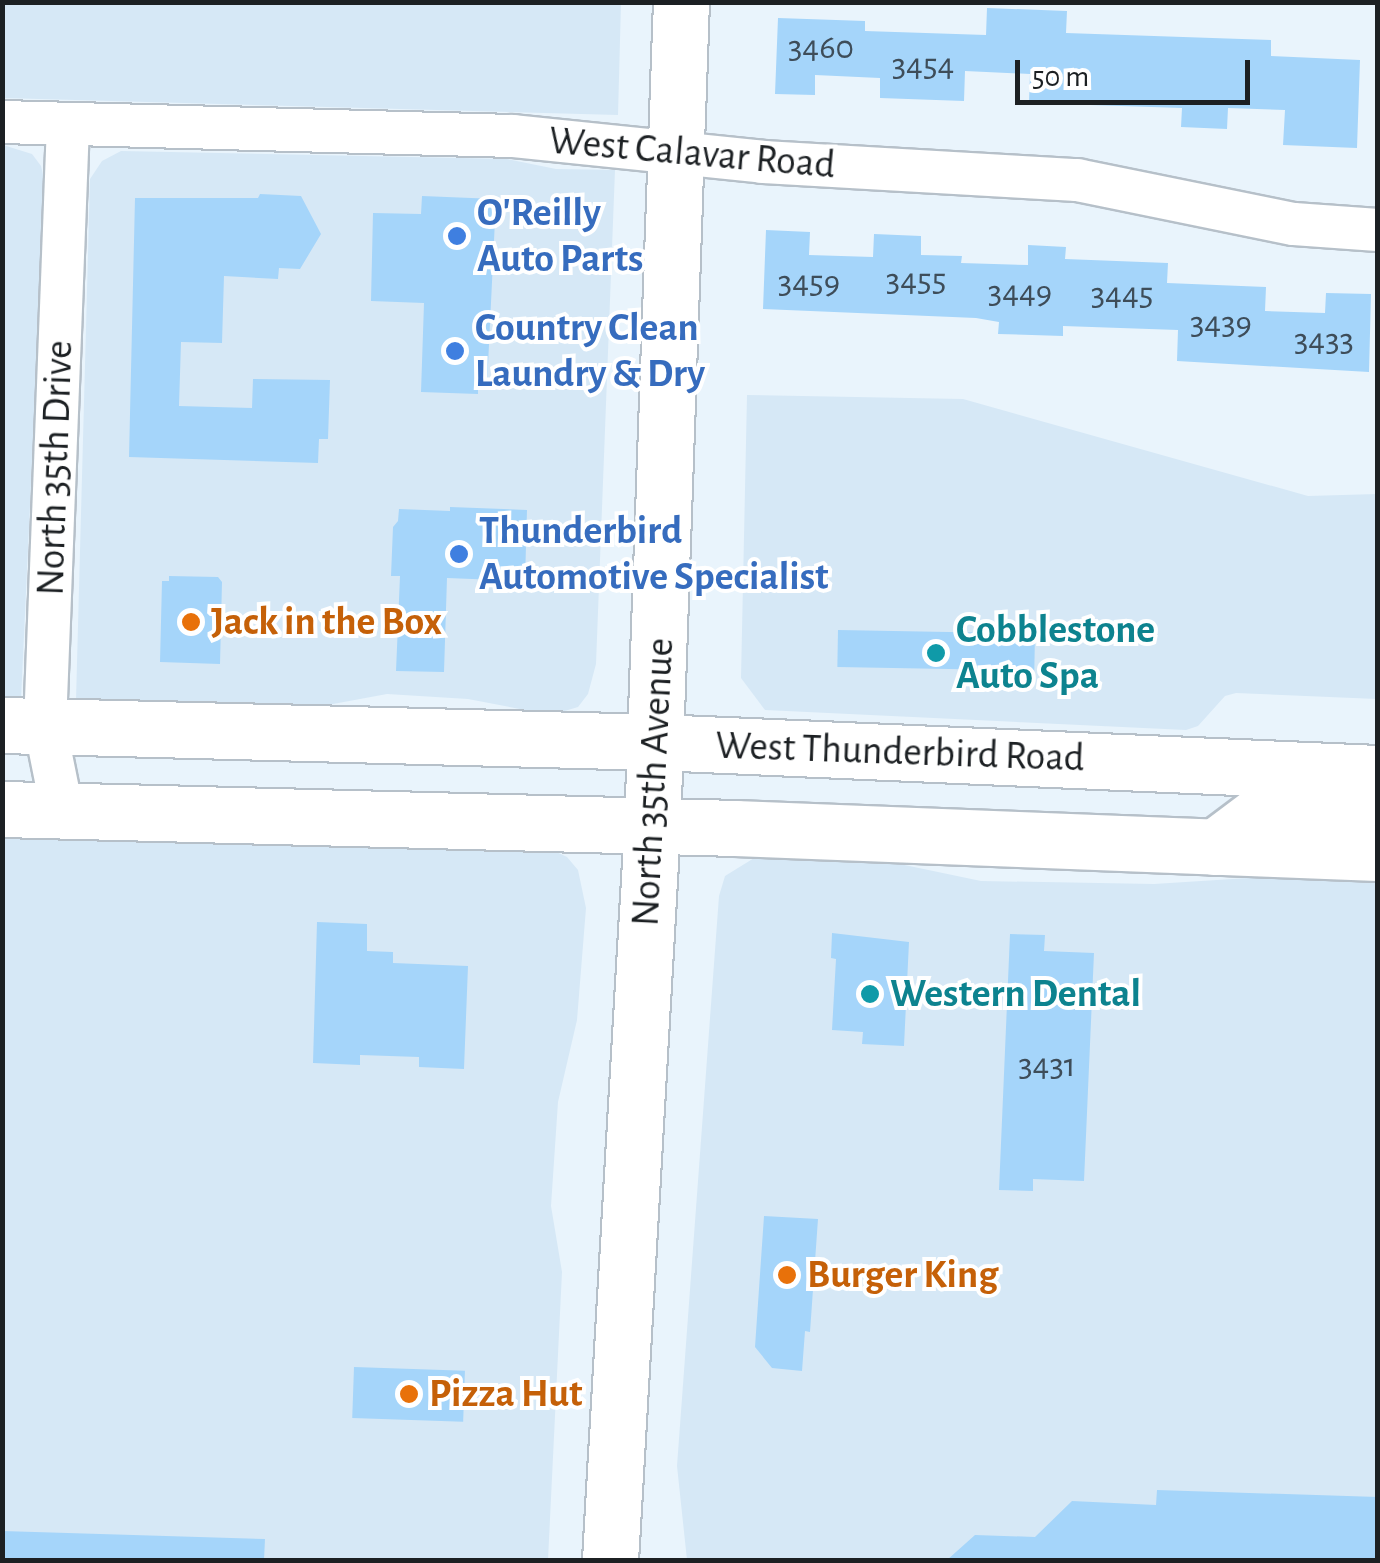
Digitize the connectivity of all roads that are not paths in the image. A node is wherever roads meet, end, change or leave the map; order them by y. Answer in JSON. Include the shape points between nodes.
{"nodes":[{"id":1,"x":681,"y":2,"type":"edge"},
{"id":2,"x":2,"y":122,"type":"edge"},
{"id":3,"x":68,"y":124,"type":"junction"},
{"id":4,"x":677,"y":151,"type":"junction"},
{"id":5,"x":1378,"y":230,"type":"edge"},
{"id":6,"x":24,"y":725,"type":"edge"},
{"id":7,"x":656,"y":742,"type":"junction"},
{"id":8,"x":1378,"y":773,"type":"edge"},
{"id":9,"x":1378,"y":800,"type":"edge"},
{"id":10,"x":2,"y":808,"type":"edge"},
{"id":11,"x":62,"y":810,"type":"junction"},
{"id":12,"x":652,"y":827,"type":"junction"},
{"id":13,"x":1215,"y":847,"type":"junction"},
{"id":14,"x":1378,"y":853,"type":"edge"},
{"id":15,"x":610,"y":1560,"type":"edge"}],
"edges":[{"from":1,"to":4,"type":"main road","name":"North 35th Avenue"},
{"from":2,"to":3,"type":"street","name":"West Calavar Road"},
{"from":3,"to":4,"type":"street","name":"West Calavar Road","via":[[513,136]]},
{"from":3,"to":6,"type":"street","name":"North 35th Drive"},
{"from":4,"to":5,"type":"street","name":"West Calavar Road","via":[[1077,180],[1294,224]]},
{"from":4,"to":7,"type":"main road","name":"North 35th Avenue"},
{"from":6,"to":7,"type":"main road","name":"West Thunderbird Road"},
{"from":6,"to":11,"type":"street","name":"North 35th Drive"},
{"from":7,"to":8,"type":"main road","name":"West Thunderbird Road"},
{"from":7,"to":12,"type":"main road","name":"North 35th Avenue"},
{"from":9,"to":13,"type":"main road","via":[[1298,804],[1259,814]]},
{"from":10,"to":11,"type":"main road","name":"West Thunderbird Road"},
{"from":11,"to":12,"type":"main road","name":"West Thunderbird Road"},
{"from":12,"to":13,"type":"main road","name":"West Thunderbird Road"},
{"from":12,"to":15,"type":"main road","name":"North 35th Avenue"},
{"from":13,"to":14,"type":"main road","name":"West Thunderbird Road"}]}
